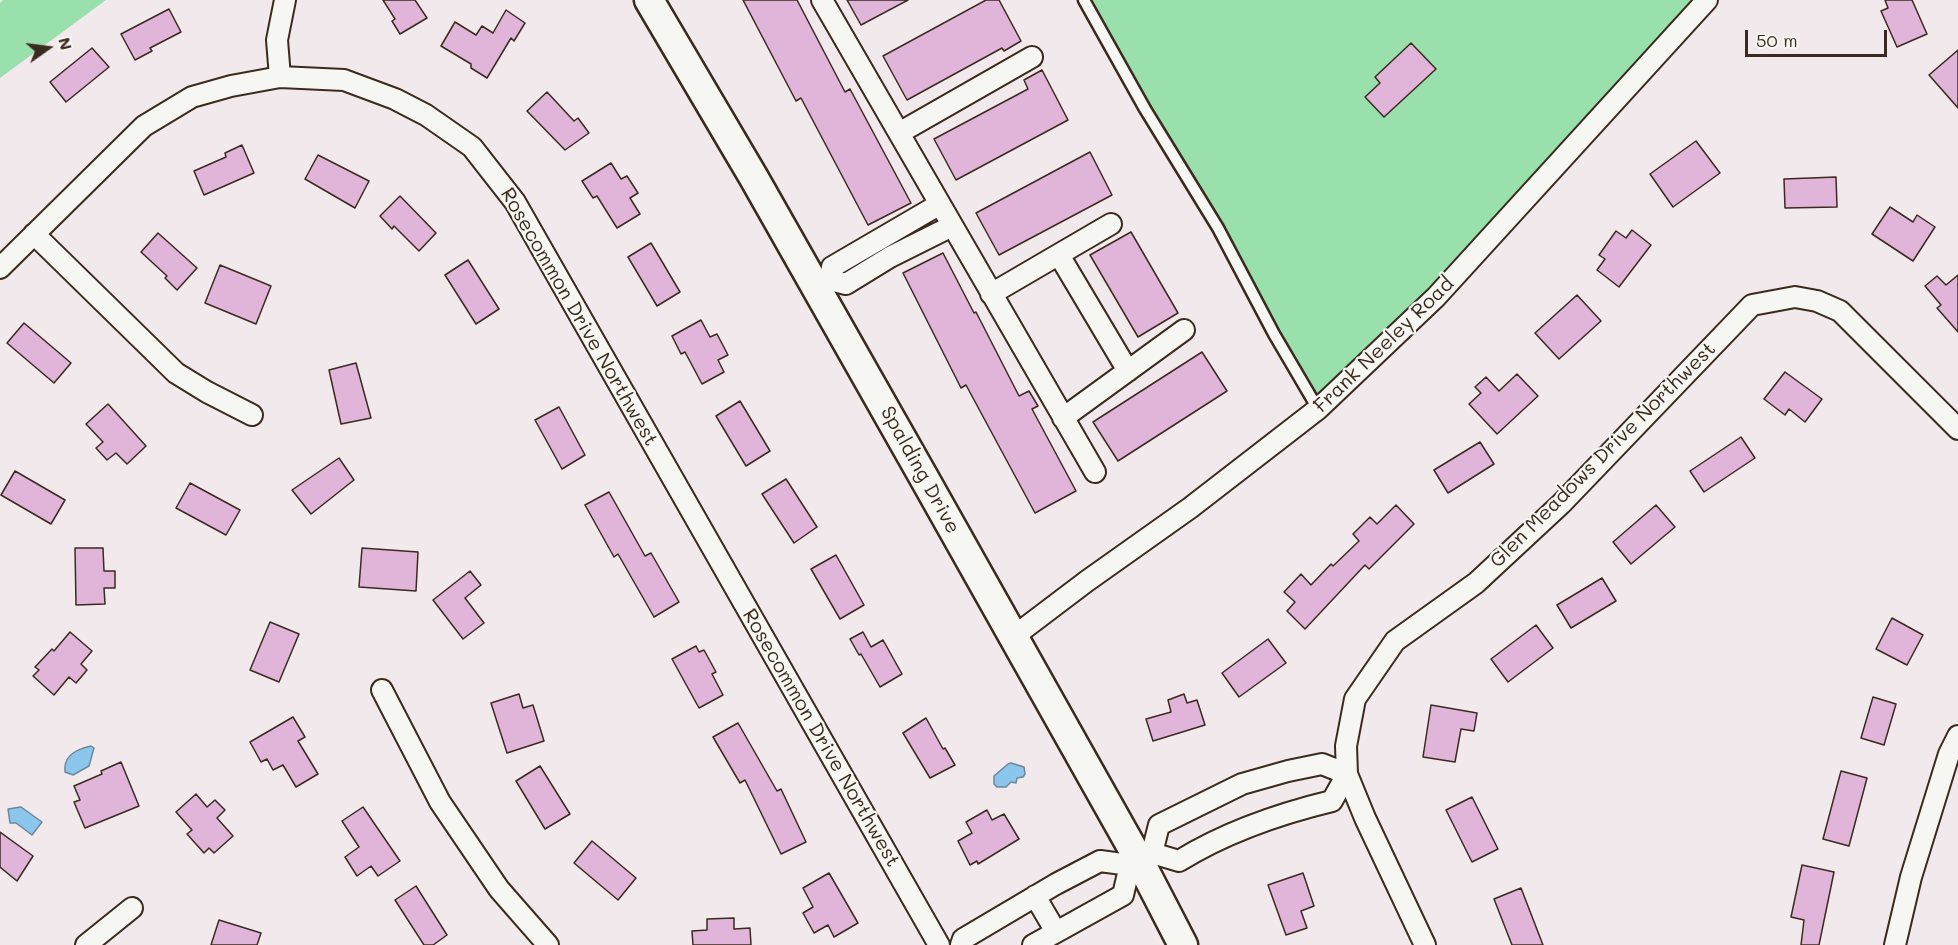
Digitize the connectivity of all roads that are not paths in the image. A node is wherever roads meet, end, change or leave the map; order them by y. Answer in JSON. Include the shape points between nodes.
{"nodes":[{"id":1,"x":285,"y":0,"type":"edge"},
{"id":2,"x":649,"y":0,"type":"edge"},
{"id":3,"x":822,"y":0,"type":"edge"},
{"id":4,"x":1084,"y":0,"type":"edge"},
{"id":5,"x":1707,"y":0,"type":"edge"},
{"id":6,"x":1032,"y":57,"type":"dead end"},
{"id":7,"x":280,"y":77,"type":"junction"},
{"id":8,"x":898,"y":133,"type":"junction"},
{"id":9,"x":940,"y":204,"type":"junction"},
{"id":10,"x":1111,"y":224,"type":"dead end"},
{"id":11,"x":952,"y":226,"type":"junction"},
{"id":12,"x":34,"y":234,"type":"junction"},
{"id":13,"x":1059,"y":255,"type":"junction"},
{"id":14,"x":0,"y":268,"type":"edge"},
{"id":15,"x":824,"y":285,"type":"junction"},
{"id":16,"x":991,"y":294,"type":"junction"},
{"id":17,"x":1184,"y":330,"type":"dead end"},
{"id":18,"x":1128,"y":370,"type":"junction"},
{"id":19,"x":1318,"y":409,"type":"junction"},
{"id":20,"x":252,"y":415,"type":"dead end"},
{"id":21,"x":1063,"y":418,"type":"junction"},
{"id":22,"x":1958,"y":429,"type":"edge"},
{"id":23,"x":1095,"y":472,"type":"dead end"},
{"id":24,"x":1013,"y":637,"type":"junction"},
{"id":25,"x":382,"y":690,"type":"dead end"},
{"id":26,"x":1958,"y":736,"type":"edge"},
{"id":27,"x":1347,"y":774,"type":"junction"},
{"id":28,"x":1140,"y":860,"type":"junction"},
{"id":29,"x":1035,"y":896,"type":"junction"},
{"id":30,"x":132,"y":908,"type":"dead end"},
{"id":31,"x":1056,"y":932,"type":"junction"},
{"id":32,"x":86,"y":945,"type":"edge"},
{"id":33,"x":548,"y":945,"type":"edge"},
{"id":34,"x":939,"y":945,"type":"edge"},
{"id":35,"x":962,"y":945,"type":"edge"},
{"id":36,"x":1033,"y":945,"type":"edge"},
{"id":37,"x":1183,"y":945,"type":"edge"},
{"id":38,"x":1425,"y":945,"type":"edge"},
{"id":39,"x":1895,"y":945,"type":"edge"}],
"edges":[{"from":1,"to":7,"type":"street","via":[[277,40]]},
{"from":2,"to":15,"type":"main road","name":"Spalding Drive"},
{"from":3,"to":8,"type":"street"},
{"from":4,"to":19,"type":"lane","via":[[1218,228]]},
{"from":5,"to":19,"type":"street","name":"Frank Neeley Road","via":[[1436,297]]},
{"from":6,"to":8,"type":"street"},
{"from":7,"to":12,"type":"street","name":"Rosecommon Drive Northwest","via":[[192,97],[144,126]]},
{"from":7,"to":34,"type":"street","name":"Rosecommon Drive Northwest","via":[[344,80],[426,115],[472,147],[515,202]]},
{"from":8,"to":9,"type":"street"},
{"from":9,"to":11,"type":"street"},
{"from":9,"to":15,"type":"street","via":[[832,267]]},
{"from":10,"to":13,"type":"street"},
{"from":11,"to":15,"type":"street","via":[[846,284]]},
{"from":11,"to":16,"type":"street"},
{"from":12,"to":14,"type":"street","name":"Rosecommon Drive Northwest"},
{"from":12,"to":20,"type":"street","via":[[176,372]]},
{"from":13,"to":16,"type":"street"},
{"from":13,"to":18,"type":"street"},
{"from":15,"to":24,"type":"main road","name":"Spalding Drive"},
{"from":16,"to":21,"type":"street"},
{"from":17,"to":18,"type":"street"},
{"from":18,"to":21,"type":"street"},
{"from":19,"to":24,"type":"street","name":"Frank Neeley Road"},
{"from":21,"to":23,"type":"street"},
{"from":22,"to":27,"type":"street","name":"Glen Meadows Drive Northwest","via":[[1840,311],[1795,297],[1752,305],[1561,504],[1476,583],[1395,641],[1355,699],[1346,746]]},
{"from":24,"to":28,"type":"main road","name":"Spalding Drive"},
{"from":25,"to":33,"type":"street","via":[[440,802],[499,889]]},
{"from":26,"to":39,"type":"street","via":[[1911,877]]},
{"from":27,"to":28,"type":"street","via":[[1332,801],[1259,822],[1202,846],[1179,861]]},
{"from":27,"to":28,"type":"street","via":[[1322,764],[1242,784],[1159,825]]},
{"from":27,"to":38,"type":"street","name":"Glen Meadows Drive Northwest"},
{"from":28,"to":29,"type":"street","via":[[1100,861]]},
{"from":28,"to":31,"type":"street","via":[[1123,895]]},
{"from":28,"to":37,"type":"main road","name":"Spalding Drive"},
{"from":29,"to":31,"type":"street"},
{"from":29,"to":35,"type":"street","via":[[963,939]]},
{"from":30,"to":32,"type":"street"},
{"from":31,"to":36,"type":"street"}]}
